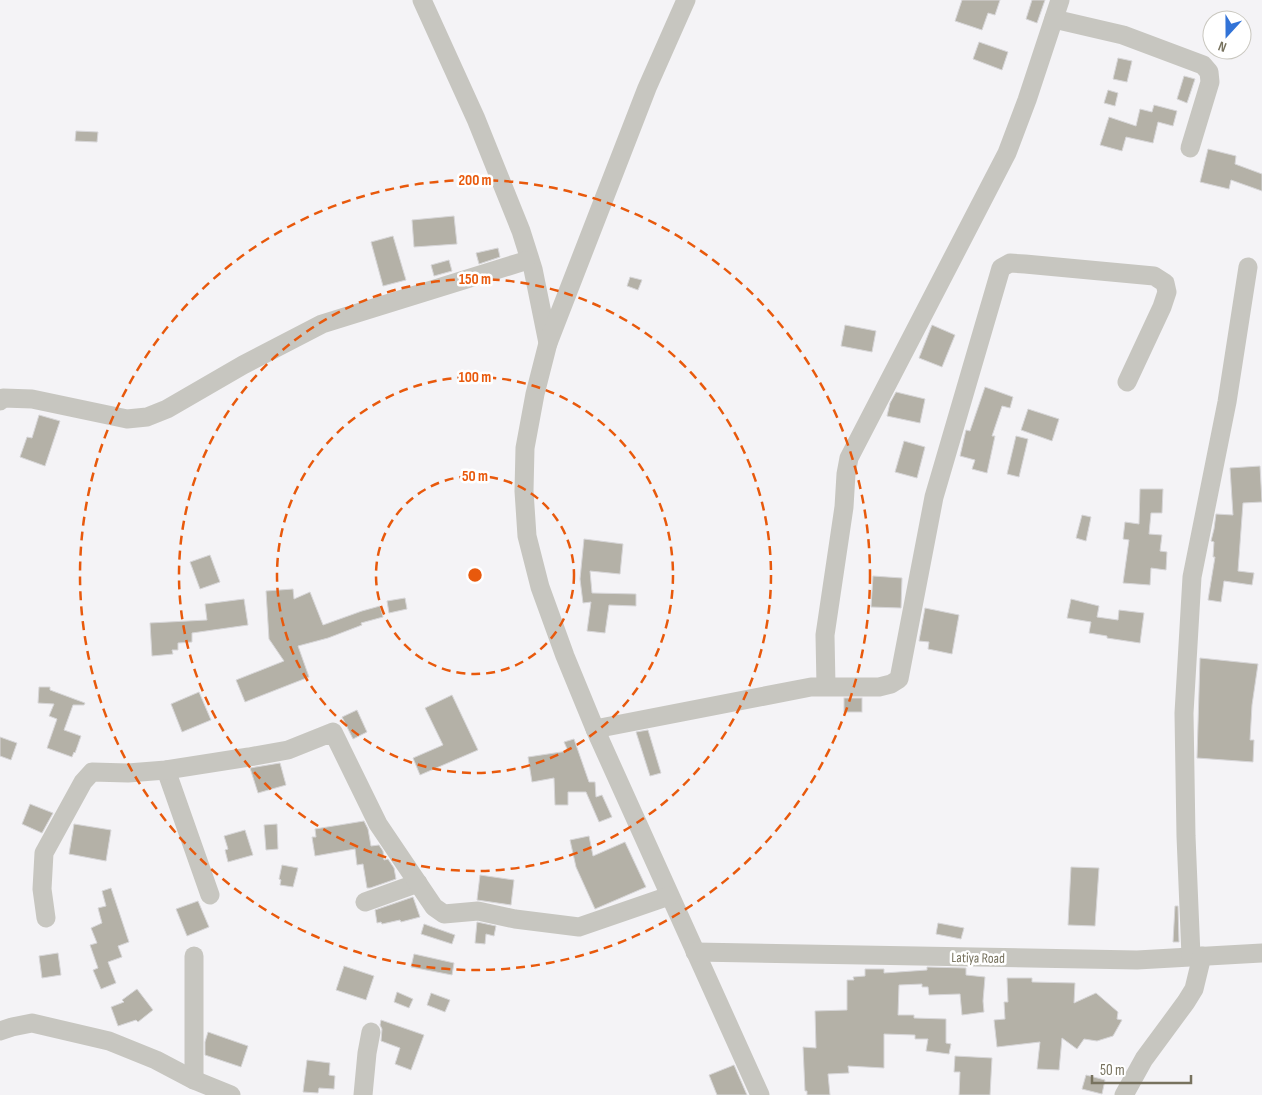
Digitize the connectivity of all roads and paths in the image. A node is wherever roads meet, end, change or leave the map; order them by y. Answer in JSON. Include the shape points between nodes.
{"nodes":[{"id":1,"x":422,"y":0,"type":"edge"},
{"id":2,"x":686,"y":0,"type":"edge"},
{"id":3,"x":1060,"y":0,"type":"edge"},
{"id":4,"x":1054,"y":19,"type":"junction"},
{"id":5,"x":1190,"y":148,"type":"dead end"},
{"id":6,"x":525,"y":261,"type":"dead end"},
{"id":7,"x":1248,"y":267,"type":"dead end"},
{"id":8,"x":548,"y":343,"type":"junction"},
{"id":9,"x":1127,"y":382,"type":"dead end"},
{"id":10,"x":0,"y":401,"type":"edge"},
{"id":11,"x":826,"y":686,"type":"junction"},
{"id":12,"x":595,"y":729,"type":"junction"},
{"id":13,"x":166,"y":770,"type":"junction"},
{"id":14,"x":418,"y":883,"type":"junction"},
{"id":15,"x":210,"y":895,"type":"dead end"},
{"id":16,"x":669,"y":896,"type":"junction"},
{"id":17,"x":365,"y":902,"type":"dead end"},
{"id":18,"x":46,"y":918,"type":"dead end"},
{"id":19,"x":695,"y":952,"type":"junction"},
{"id":20,"x":1262,"y":953,"type":"edge"},
{"id":21,"x":194,"y":956,"type":"dead end"},
{"id":22,"x":1196,"y":956,"type":"junction"},
{"id":23,"x":0,"y":1031,"type":"edge"},
{"id":24,"x":371,"y":1032,"type":"dead end"},
{"id":25,"x":194,"y":1080,"type":"junction"},
{"id":26,"x":231,"y":1095,"type":"edge"},
{"id":27,"x":363,"y":1095,"type":"edge"},
{"id":28,"x":760,"y":1095,"type":"edge"},
{"id":29,"x":1124,"y":1095,"type":"edge"}],
"edges":[{"from":1,"to":8,"type":"street","via":[[476,119],[521,231],[533,269]]},
{"from":2,"to":8,"type":"street","via":[[647,88]]},
{"from":3,"to":4,"type":"street"},
{"from":4,"to":5,"type":"street","via":[[1123,35],[1203,65],[1210,72],[1210,82]]},
{"from":4,"to":11,"type":"street","via":[[1007,153],[849,458],[825,635]]},
{"from":6,"to":10,"type":"street","via":[[322,324],[147,417],[127,419],[32,400],[3,398]]},
{"from":7,"to":22,"type":"street","via":[[1227,402],[1192,577],[1184,713],[1186,836]]},
{"from":8,"to":12,"type":"street","via":[[525,448],[527,536],[540,587]]},
{"from":9,"to":11,"type":"street","via":[[1162,307],[1167,292],[1165,283],[1154,276],[1035,265],[1010,264],[1001,268],[934,498],[899,679],[879,687]]},
{"from":11,"to":12,"type":"street","via":[[801,688]]},
{"from":12,"to":16,"type":"street"},
{"from":13,"to":14,"type":"street","via":[[288,750],[333,732],[378,824]]},
{"from":13,"to":15,"type":"street"},
{"from":13,"to":18,"type":"street","via":[[128,774],[92,772],[83,782],[44,853],[42,889]]},
{"from":14,"to":16,"type":"street","via":[[434,907],[444,914],[478,911],[515,920],[579,927]]},
{"from":14,"to":17,"type":"street"},
{"from":16,"to":19,"type":"street"},
{"from":19,"to":22,"type":"street","name":"Latiya Road","via":[[1137,960]]},
{"from":19,"to":28,"type":"street"},
{"from":20,"to":22,"type":"street","name":"Latiya Road"},
{"from":21,"to":25,"type":"street"},
{"from":22,"to":29,"type":"street","via":[[1194,989],[1144,1059]]},
{"from":23,"to":25,"type":"street","via":[[32,1023],[109,1041]]},
{"from":24,"to":27,"type":"street"},
{"from":25,"to":26,"type":"street"}]}
